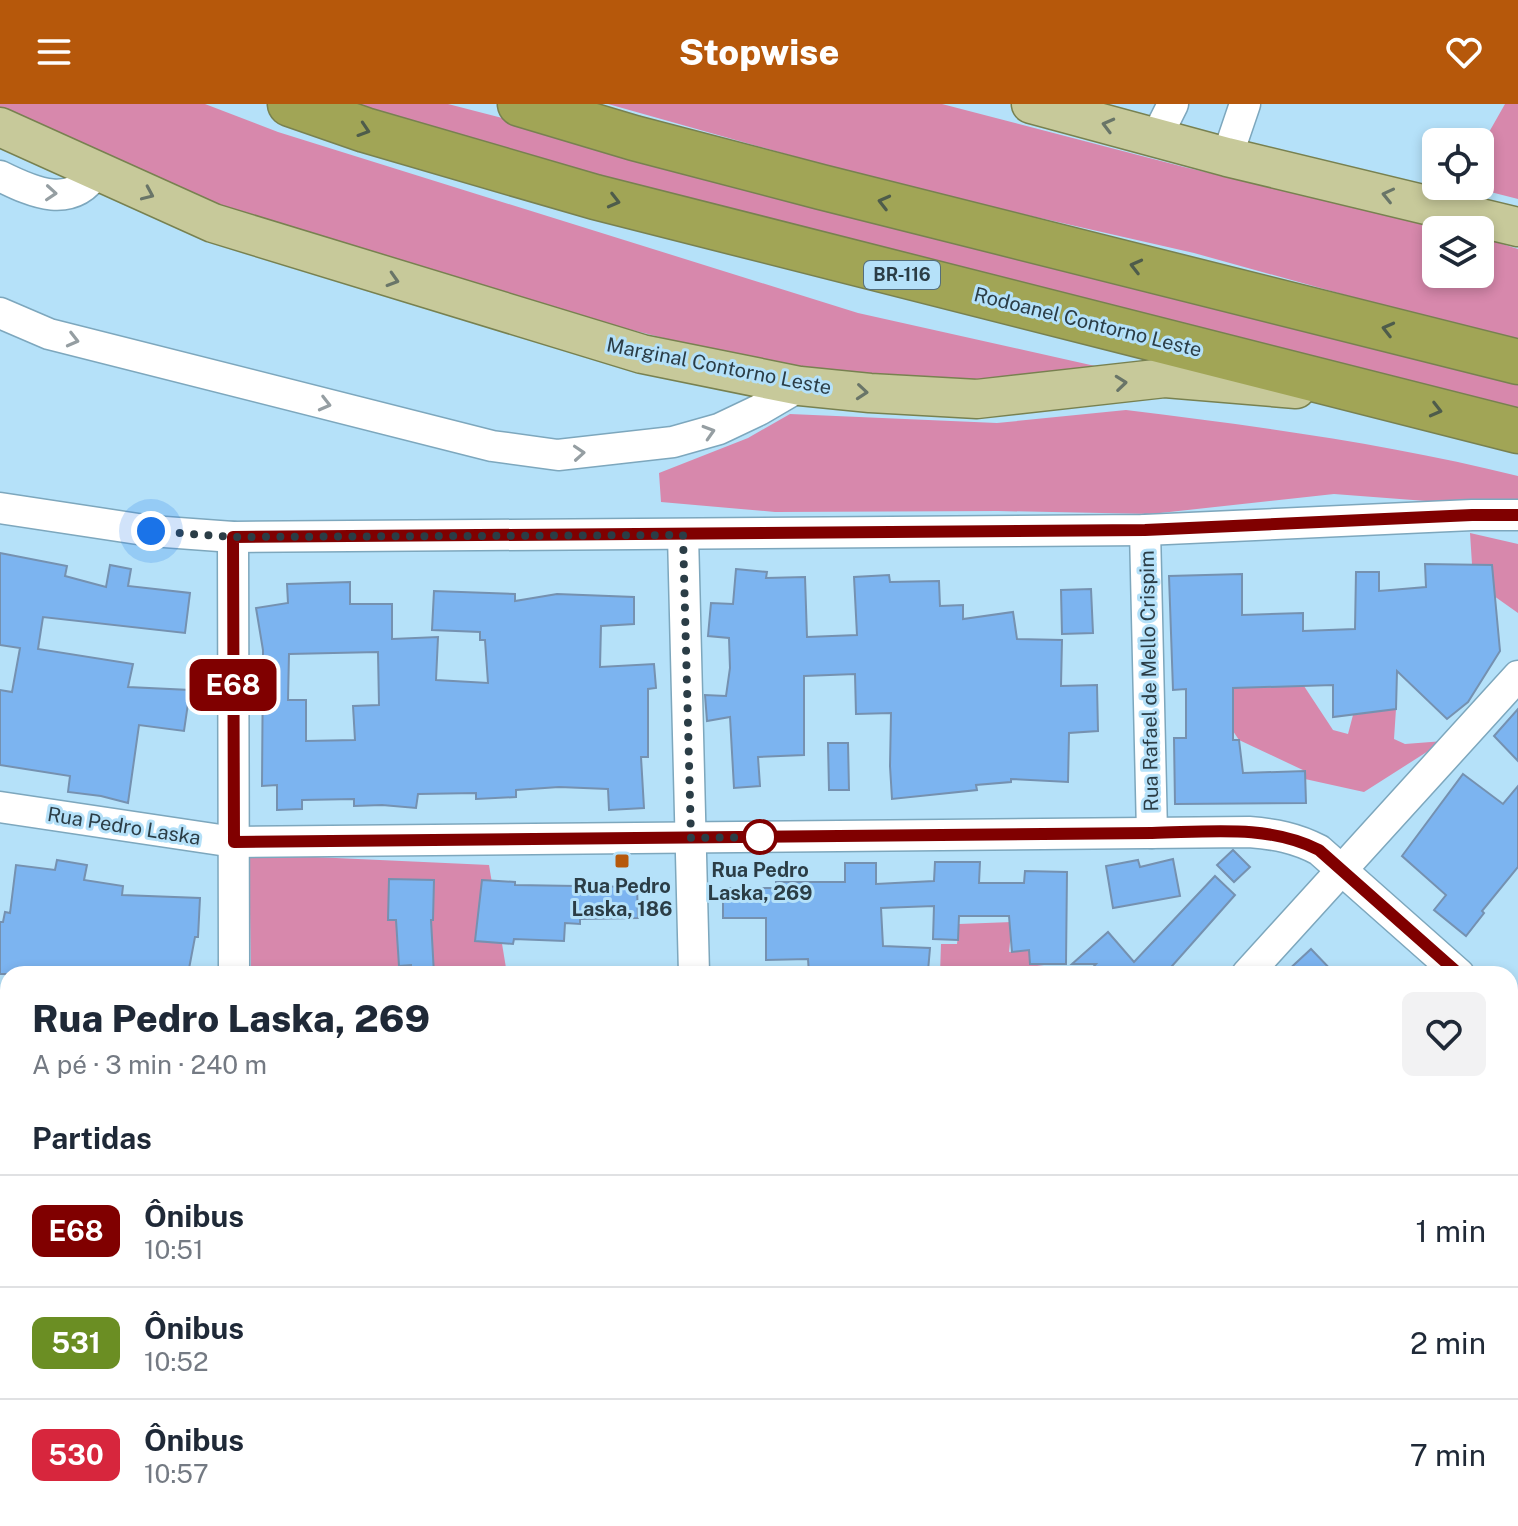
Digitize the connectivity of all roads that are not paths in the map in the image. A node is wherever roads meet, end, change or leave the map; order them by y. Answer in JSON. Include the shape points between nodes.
{"nodes":[{"id":1,"x":290,"y":104,"type":"edge"},
{"id":2,"x":520,"y":104,"type":"edge"},
{"id":3,"x":1031,"y":104,"type":"edge"},
{"id":4,"x":1173,"y":104,"type":"edge"},
{"id":5,"x":1245,"y":104,"type":"edge"},
{"id":6,"x":0,"y":127,"type":"edge"},
{"id":7,"x":1156,"y":138,"type":"junction"},
{"id":8,"x":1227,"y":157,"type":"junction"},
{"id":9,"x":97,"y":171,"type":"junction"},
{"id":10,"x":0,"y":176,"type":"edge"},
{"id":11,"x":1518,"y":227,"type":"edge"},
{"id":12,"x":0,"y":313,"type":"edge"},
{"id":13,"x":1518,"y":362,"type":"edge"},
{"id":14,"x":800,"y":386,"type":"junction"},
{"id":15,"x":1378,"y":396,"type":"junction"},
{"id":16,"x":1518,"y":431,"type":"edge"},
{"id":17,"x":0,"y":508,"type":"edge"},
{"id":18,"x":1518,"y":515,"type":"edge"},
{"id":19,"x":1145,"y":530,"type":"junction"},
{"id":20,"x":683,"y":535,"type":"junction"},
{"id":21,"x":233,"y":537,"type":"junction"},
{"id":22,"x":1517,"y":678,"type":"edge"},
{"id":23,"x":0,"y":807,"type":"edge"},
{"id":24,"x":1152,"y":833,"type":"junction"},
{"id":25,"x":691,"y":838,"type":"junction"},
{"id":26,"x":234,"y":842,"type":"junction"},
{"id":27,"x":1343,"y":869,"type":"junction"},
{"id":28,"x":234,"y":966,"type":"edge"},
{"id":29,"x":694,"y":966,"type":"edge"},
{"id":30,"x":1254,"y":966,"type":"edge"},
{"id":31,"x":1450,"y":966,"type":"edge"}],
"edges":[{"from":1,"to":15,"type":"highway","name":"Rodoanel Contorno Leste","number":"BR-116","one_way":true,"via":[[595,197]]},
{"from":13,"to":2,"type":"highway","one_way":true,"via":[[821,187]]},
{"from":7,"to":3,"type":"main road","one_way":true},
{"from":4,"to":7,"type":"street"},
{"from":5,"to":8,"type":"street"},
{"from":6,"to":9,"type":"main road","name":"Marginal Contorno Leste"},
{"from":7,"to":8,"type":"main road"},
{"from":11,"to":8,"type":"main road","one_way":true},
{"from":10,"to":9,"type":"street","one_way":true,"via":[[49,195],[79,190]]},
{"from":9,"to":14,"type":"main road","name":"Marginal Contorno Leste","one_way":true,"via":[[213,223],[441,295],[642,354]]},
{"from":12,"to":14,"type":"street","one_way":true,"via":[[49,334],[461,439],[558,455],[673,442],[719,429]]},
{"from":14,"to":15,"type":"main road","name":"Marginal Contorno Leste","one_way":true,"via":[[977,399],[1165,378]]},
{"from":15,"to":16,"type":"highway","name":"Rodoanel Contorno Leste","number":"BR-116","one_way":true},
{"from":17,"to":21,"type":"street","via":[[151,531]]},
{"from":18,"to":19,"type":"street"},
{"from":19,"to":20,"type":"street"},
{"from":19,"to":24,"type":"street","name":"Rua Rafael de Mello Crispim"},
{"from":20,"to":21,"type":"street"},
{"from":20,"to":25,"type":"street"},
{"from":21,"to":26,"type":"street"},
{"from":22,"to":27,"type":"street"},
{"from":23,"to":26,"type":"street","name":"Rua Pedro Laska"},
{"from":24,"to":25,"type":"street","name":"Rua Pedro Laska"},
{"from":24,"to":27,"type":"street","name":"Rua Pedro Laska","via":[[1274,834],[1309,845]]},
{"from":25,"to":26,"type":"street","name":"Rua Pedro Laska"},
{"from":25,"to":29,"type":"street"},
{"from":26,"to":28,"type":"street"},
{"from":27,"to":30,"type":"street"},
{"from":27,"to":31,"type":"street","name":"Rua Pedro Laska"}]}
